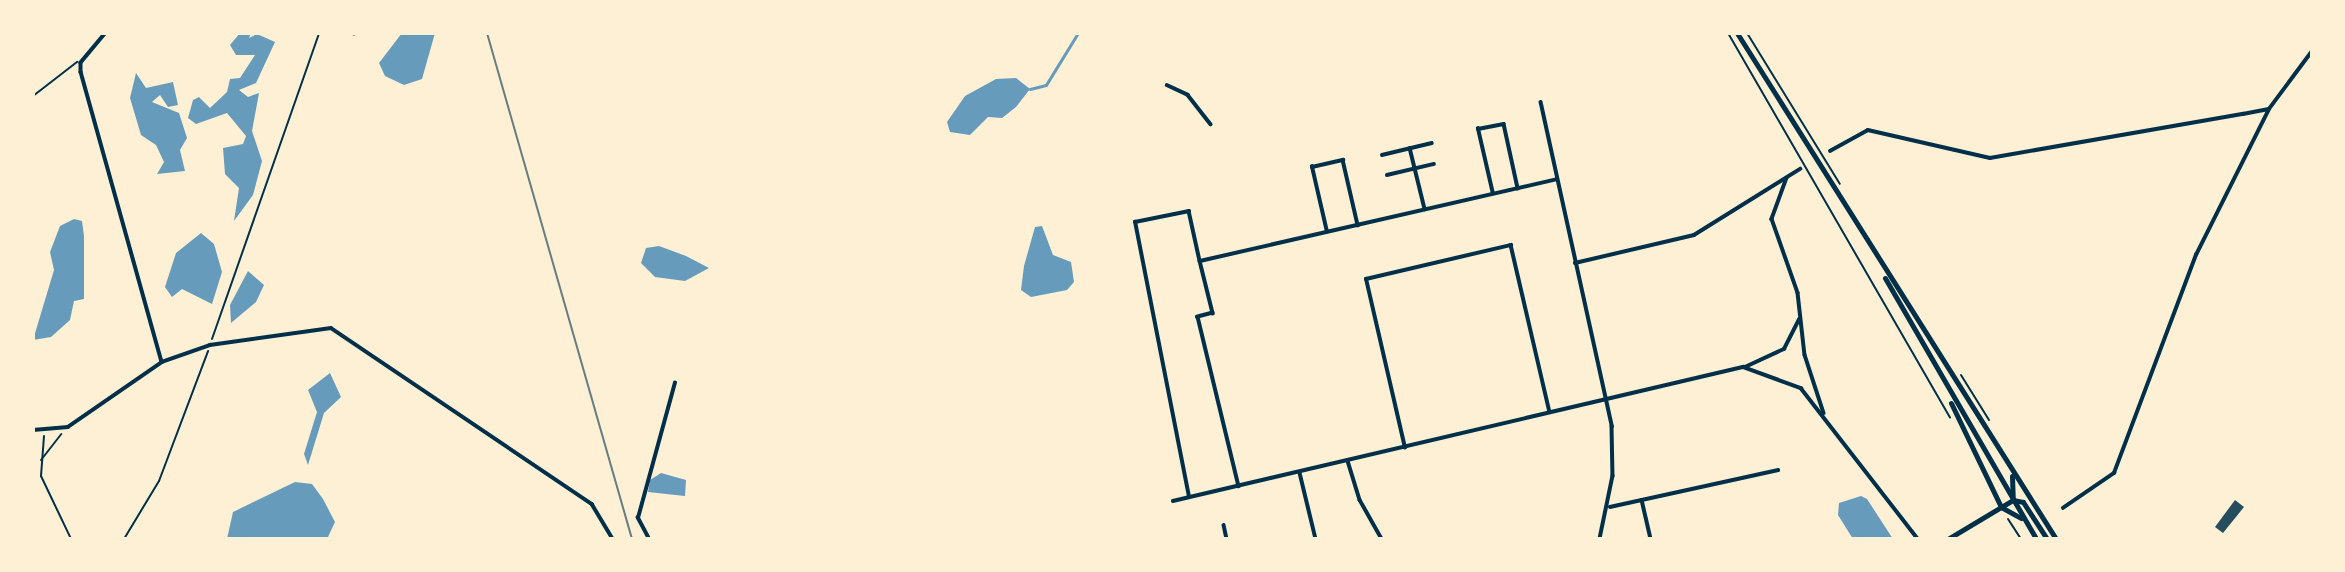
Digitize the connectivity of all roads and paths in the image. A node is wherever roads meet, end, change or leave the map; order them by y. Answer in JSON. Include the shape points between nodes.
{"nodes":[{"id":1,"x":106,"y":33,"type":"edge"},
{"id":2,"x":319,"y":33,"type":"edge"},
{"id":3,"x":1728,"y":33,"type":"edge"},
{"id":4,"x":1737,"y":33,"type":"edge"},
{"id":5,"x":2312,"y":51,"type":"edge"},
{"id":6,"x":81,"y":63,"type":"junction"},
{"id":7,"x":1167,"y":85,"type":"dead end"},
{"id":8,"x":33,"y":96,"type":"edge"},
{"id":9,"x":1541,"y":102,"type":"dead end"},
{"id":10,"x":2269,"y":109,"type":"junction"},
{"id":11,"x":1211,"y":124,"type":"dead end"},
{"id":12,"x":1432,"y":143,"type":"dead end"},
{"id":13,"x":1410,"y":148,"type":"junction"},
{"id":14,"x":1830,"y":151,"type":"dead end"},
{"id":15,"x":1382,"y":155,"type":"dead end"},
{"id":16,"x":1434,"y":164,"type":"dead end"},
{"id":17,"x":1415,"y":168,"type":"junction"},
{"id":18,"x":1800,"y":169,"type":"dead end"},
{"id":19,"x":1387,"y":175,"type":"dead end"},
{"id":20,"x":1787,"y":178,"type":"junction"},
{"id":21,"x":1556,"y":179,"type":"junction"},
{"id":22,"x":1518,"y":188,"type":"junction"},
{"id":23,"x":1493,"y":194,"type":"junction"},
{"id":24,"x":1424,"y":209,"type":"junction"},
{"id":25,"x":1358,"y":225,"type":"junction"},
{"id":26,"x":1327,"y":232,"type":"junction"},
{"id":27,"x":1200,"y":261,"type":"junction"},
{"id":28,"x":1575,"y":263,"type":"junction"},
{"id":29,"x":1880,"y":266,"type":"junction"},
{"id":30,"x":1801,"y":316,"type":"junction"},
{"id":31,"x":210,"y":345,"type":"junction"},
{"id":32,"x":162,"y":362,"type":"junction"},
{"id":33,"x":1743,"y":367,"type":"junction"},
{"id":34,"x":1941,"y":381,"type":"junction"},
{"id":35,"x":675,"y":383,"type":"dead end"},
{"id":36,"x":1607,"y":399,"type":"junction"},
{"id":37,"x":1550,"y":412,"type":"junction"},
{"id":38,"x":1825,"y":418,"type":"junction"},
{"id":39,"x":1952,"y":420,"type":"dead end"},
{"id":40,"x":68,"y":427,"type":"junction"},
{"id":41,"x":33,"y":430,"type":"edge"},
{"id":42,"x":43,"y":431,"type":"junction"},
{"id":43,"x":1405,"y":448,"type":"junction"},
{"id":44,"x":1348,"y":461,"type":"junction"},
{"id":45,"x":38,"y":463,"type":"junction"},
{"id":46,"x":2007,"y":464,"type":"junction"},
{"id":47,"x":33,"y":469,"type":"edge"},
{"id":48,"x":1778,"y":470,"type":"dead end"},
{"id":49,"x":1300,"y":472,"type":"junction"},
{"id":50,"x":1239,"y":486,"type":"junction"},
{"id":51,"x":1189,"y":498,"type":"junction"},
{"id":52,"x":1642,"y":500,"type":"junction"},
{"id":53,"x":2013,"y":500,"type":"junction"},
{"id":54,"x":1173,"y":501,"type":"dead end"},
{"id":55,"x":2001,"y":507,"type":"junction"},
{"id":56,"x":1610,"y":508,"type":"junction"},
{"id":57,"x":2063,"y":509,"type":"dead end"},
{"id":58,"x":1224,"y":524,"type":"dead end"},
{"id":59,"x":2012,"y":524,"type":"dead end"},
{"id":60,"x":2031,"y":530,"type":"junction"},
{"id":61,"x":72,"y":539,"type":"edge"},
{"id":62,"x":124,"y":539,"type":"edge"},
{"id":63,"x":613,"y":539,"type":"edge"},
{"id":64,"x":649,"y":539,"type":"edge"},
{"id":65,"x":1227,"y":539,"type":"edge"},
{"id":66,"x":1316,"y":539,"type":"edge"},
{"id":67,"x":1381,"y":539,"type":"edge"},
{"id":68,"x":1600,"y":539,"type":"edge"},
{"id":69,"x":1651,"y":539,"type":"edge"},
{"id":70,"x":1918,"y":539,"type":"edge"},
{"id":71,"x":1948,"y":539,"type":"edge"},
{"id":72,"x":2021,"y":539,"type":"edge"},
{"id":73,"x":2036,"y":539,"type":"edge"},
{"id":74,"x":2047,"y":539,"type":"edge"},
{"id":75,"x":2056,"y":539,"type":"edge"}],
"edges":[{"from":1,"to":6,"type":"street"},
{"from":2,"to":31,"type":"path"},
{"from":3,"to":39,"type":"path","via":[[1825,192]]},
{"from":4,"to":29,"type":"main road"},
{"from":5,"to":10,"type":"street"},
{"from":6,"to":8,"type":"path"},
{"from":6,"to":32,"type":"street"},
{"from":7,"to":11,"type":"street","via":[[1188,95]]},
{"from":9,"to":21,"type":"street"},
{"from":10,"to":14,"type":"street","via":[[1990,158],[1878,130]]},
{"from":10,"to":57,"type":"street","via":[[2196,255],[2114,473]]},
{"from":12,"to":13,"type":"street"},
{"from":13,"to":15,"type":"street"},
{"from":13,"to":17,"type":"street"},
{"from":16,"to":17,"type":"street"},
{"from":17,"to":19,"type":"street"},
{"from":17,"to":24,"type":"street"},
{"from":18,"to":20,"type":"street"},
{"from":20,"to":28,"type":"street","via":[[1694,235]]},
{"from":20,"to":30,"type":"street","via":[[1772,219]]},
{"from":21,"to":22,"type":"street"},
{"from":21,"to":28,"type":"street"},
{"from":22,"to":23,"type":"street"},
{"from":22,"to":23,"type":"street","via":[[1504,124],[1478,129]]},
{"from":23,"to":24,"type":"street"},
{"from":24,"to":25,"type":"street"},
{"from":25,"to":26,"type":"street"},
{"from":25,"to":26,"type":"street","via":[[1343,160],[1312,167]]},
{"from":26,"to":27,"type":"street"},
{"from":27,"to":50,"type":"street","via":[[1213,313],[1198,317]]},
{"from":27,"to":51,"type":"street","via":[[1189,211],[1135,222]]},
{"from":28,"to":36,"type":"street"},
{"from":29,"to":34,"type":"main road"},
{"from":29,"to":46,"type":"main road"},
{"from":30,"to":33,"type":"street","via":[[1784,349]]},
{"from":30,"to":38,"type":"street","via":[[1805,355]]},
{"from":31,"to":32,"type":"street"},
{"from":31,"to":62,"type":"path","via":[[175,444]]},
{"from":31,"to":63,"type":"street","via":[[312,327],[339,331],[593,504]]},
{"from":32,"to":40,"type":"street"},
{"from":33,"to":36,"type":"street"},
{"from":33,"to":38,"type":"street","via":[[1788,380]]},
{"from":34,"to":53,"type":"main road"},
{"from":34,"to":55,"type":"main road"},
{"from":35,"to":64,"type":"street","via":[[638,518]]},
{"from":36,"to":37,"type":"street"},
{"from":36,"to":56,"type":"street","via":[[1614,451]]},
{"from":37,"to":43,"type":"street"},
{"from":37,"to":43,"type":"street","via":[[1511,246],[1366,279]]},
{"from":38,"to":70,"type":"street"},
{"from":40,"to":42,"type":"street"},
{"from":40,"to":45,"type":"path"},
{"from":41,"to":42,"type":"street"},
{"from":42,"to":45,"type":"path"},
{"from":43,"to":44,"type":"street"},
{"from":44,"to":49,"type":"street"},
{"from":44,"to":67,"type":"street","via":[[1360,500]]},
{"from":45,"to":47,"type":"path"},
{"from":45,"to":61,"type":"path"},
{"from":46,"to":53,"type":"main road"},
{"from":46,"to":75,"type":"main road"},
{"from":48,"to":52,"type":"street"},
{"from":49,"to":50,"type":"street"},
{"from":49,"to":66,"type":"street"},
{"from":50,"to":51,"type":"street"},
{"from":51,"to":54,"type":"street"},
{"from":52,"to":56,"type":"street"},
{"from":52,"to":69,"type":"street"},
{"from":53,"to":55,"type":"street"},
{"from":53,"to":60,"type":"main road"},
{"from":53,"to":74,"type":"main road","via":[[2023,502]]},
{"from":55,"to":60,"type":"main road"},
{"from":55,"to":71,"type":"street"},
{"from":56,"to":68,"type":"street"},
{"from":58,"to":65,"type":"street"},
{"from":59,"to":72,"type":"path"},
{"from":60,"to":73,"type":"main road"}]}
